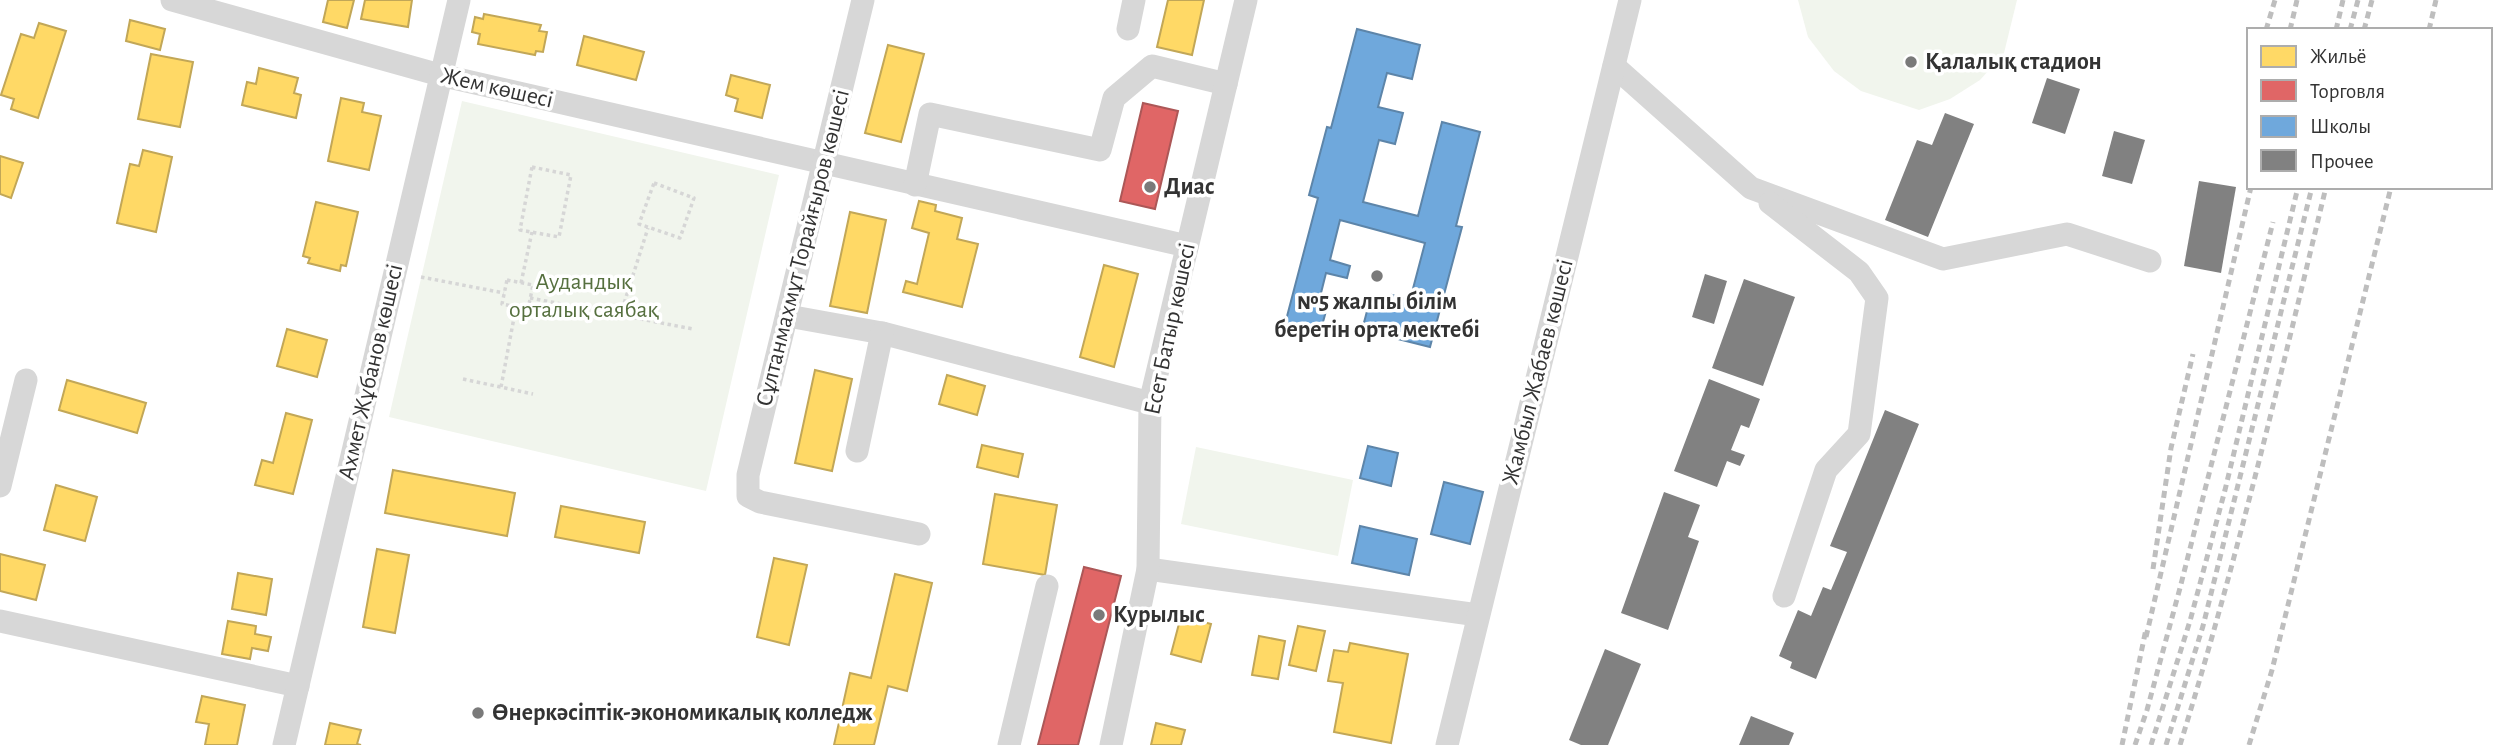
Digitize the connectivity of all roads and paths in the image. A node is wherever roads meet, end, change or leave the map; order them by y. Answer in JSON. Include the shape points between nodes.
{"nodes":[{"id":1,"x":172,"y":0,"type":"edge"},
{"id":2,"x":459,"y":0,"type":"edge"},
{"id":3,"x":863,"y":0,"type":"edge"},
{"id":4,"x":1134,"y":0,"type":"edge"},
{"id":5,"x":1246,"y":0,"type":"edge"},
{"id":6,"x":1630,"y":0,"type":"edge"},
{"id":7,"x":1128,"y":29,"type":"dead end"},
{"id":8,"x":1614,"y":66,"type":"junction"},
{"id":9,"x":440,"y":75,"type":"junction"},
{"id":10,"x":1226,"y":84,"type":"junction"},
{"id":11,"x":825,"y":163,"type":"junction"},
{"id":12,"x":915,"y":185,"type":"junction"},
{"id":13,"x":1751,"y":188,"type":"junction"},
{"id":14,"x":649,"y":227,"type":"junction"},
{"id":15,"x":532,"y":232,"type":"junction"},
{"id":16,"x":1187,"y":246,"type":"junction"},
{"id":17,"x":2150,"y":261,"type":"dead end"},
{"id":18,"x":421,"y":277,"type":"dead end"},
{"id":19,"x":521,"y":283,"type":"junction"},
{"id":20,"x":504,"y":293,"type":"junction"},
{"id":21,"x":530,"y":298,"type":"junction"},
{"id":22,"x":516,"y":307,"type":"junction"},
{"id":23,"x":620,"y":316,"type":"junction"},
{"id":24,"x":788,"y":316,"type":"junction"},
{"id":25,"x":693,"y":329,"type":"dead end"},
{"id":26,"x":882,"y":332,"type":"junction"},
{"id":27,"x":463,"y":379,"type":"dead end"},
{"id":28,"x":26,"y":380,"type":"dead end"},
{"id":29,"x":501,"y":387,"type":"junction"},
{"id":30,"x":533,"y":394,"type":"dead end"},
{"id":31,"x":1150,"y":403,"type":"junction"},
{"id":32,"x":857,"y":452,"type":"dead end"},
{"id":33,"x":0,"y":486,"type":"edge"},
{"id":34,"x":919,"y":534,"type":"dead end"},
{"id":35,"x":1148,"y":569,"type":"junction"},
{"id":36,"x":1047,"y":586,"type":"dead end"},
{"id":37,"x":1784,"y":596,"type":"dead end"},
{"id":38,"x":1478,"y":615,"type":"junction"},
{"id":39,"x":0,"y":621,"type":"edge"},
{"id":40,"x":298,"y":685,"type":"junction"},
{"id":41,"x":284,"y":745,"type":"edge"},
{"id":42,"x":1009,"y":745,"type":"edge"},
{"id":43,"x":1111,"y":745,"type":"edge"},
{"id":44,"x":1447,"y":745,"type":"edge"}],
"edges":[{"from":1,"to":9,"type":"street","name":"Жем көшесі"},
{"from":2,"to":9,"type":"street","name":"Ахмет Жұбанов көшесі"},
{"from":3,"to":11,"type":"street","name":"Сұлтанмахмұт Торайғыров көшесі"},
{"from":4,"to":7,"type":"street"},
{"from":5,"to":10,"type":"street","name":"Есет Батыр көшесі"},
{"from":6,"to":8,"type":"street","name":"Жамбыл Жабаев көшесі"},
{"from":8,"to":13,"type":"street"},
{"from":8,"to":38,"type":"street","name":"Жамбыл Жабаев көшесі"},
{"from":9,"to":11,"type":"street","name":"Жем көшесі"},
{"from":9,"to":40,"type":"street","name":"Ахмет Жұбанов көшесі"},
{"from":10,"to":12,"type":"street","via":[[1153,66],[1114,98],[1100,150],[930,114]]},
{"from":10,"to":16,"type":"street","name":"Есет Батыр көшесі"},
{"from":11,"to":12,"type":"street","name":"Жем көшесі"},
{"from":11,"to":24,"type":"street","name":"Сұлтанмахмұт Торайғыров көшесі"},
{"from":12,"to":16,"type":"street","name":"Жем көшесі"},
{"from":13,"to":17,"type":"street","via":[[1944,259],[2067,234]]},
{"from":13,"to":37,"type":"street","via":[[1859,272],[1877,298],[1858,433],[1826,470]]},
{"from":14,"to":14,"type":"path","via":[[639,223],[654,183],[694,198],[680,238]]},
{"from":14,"to":23,"type":"path"},
{"from":15,"to":15,"type":"path","via":[[520,230],[532,167],[571,175],[559,237]]},
{"from":15,"to":19,"type":"path"},
{"from":16,"to":31,"type":"street","name":"Есет Батыр көшесі"},
{"from":18,"to":20,"type":"path"},
{"from":19,"to":20,"type":"path","via":[[506,280]]},
{"from":19,"to":21,"type":"path","via":[[533,285]]},
{"from":20,"to":22,"type":"path","via":[[502,304]]},
{"from":21,"to":22,"type":"path","via":[[528,309]]},
{"from":21,"to":23,"type":"path"},
{"from":22,"to":29,"type":"path"},
{"from":23,"to":25,"type":"path"},
{"from":24,"to":26,"type":"street"},
{"from":24,"to":34,"type":"street","name":"Сұлтанмахмұт Торайғыров көшесі","via":[[748,475],[748,496]]},
{"from":26,"to":31,"type":"street"},
{"from":26,"to":32,"type":"street"},
{"from":27,"to":29,"type":"path"},
{"from":28,"to":33,"type":"street"},
{"from":29,"to":30,"type":"path"},
{"from":31,"to":35,"type":"street","name":"Есет Батыр көшесі"},
{"from":35,"to":38,"type":"street"},
{"from":35,"to":43,"type":"street","name":"Есет Батыр көшесі"},
{"from":36,"to":42,"type":"street"},
{"from":38,"to":44,"type":"street","name":"Жамбыл Жабаев көшесі"},
{"from":39,"to":40,"type":"street"},
{"from":40,"to":41,"type":"street","name":"Ахмет Жұбанов көшесі"}]}
